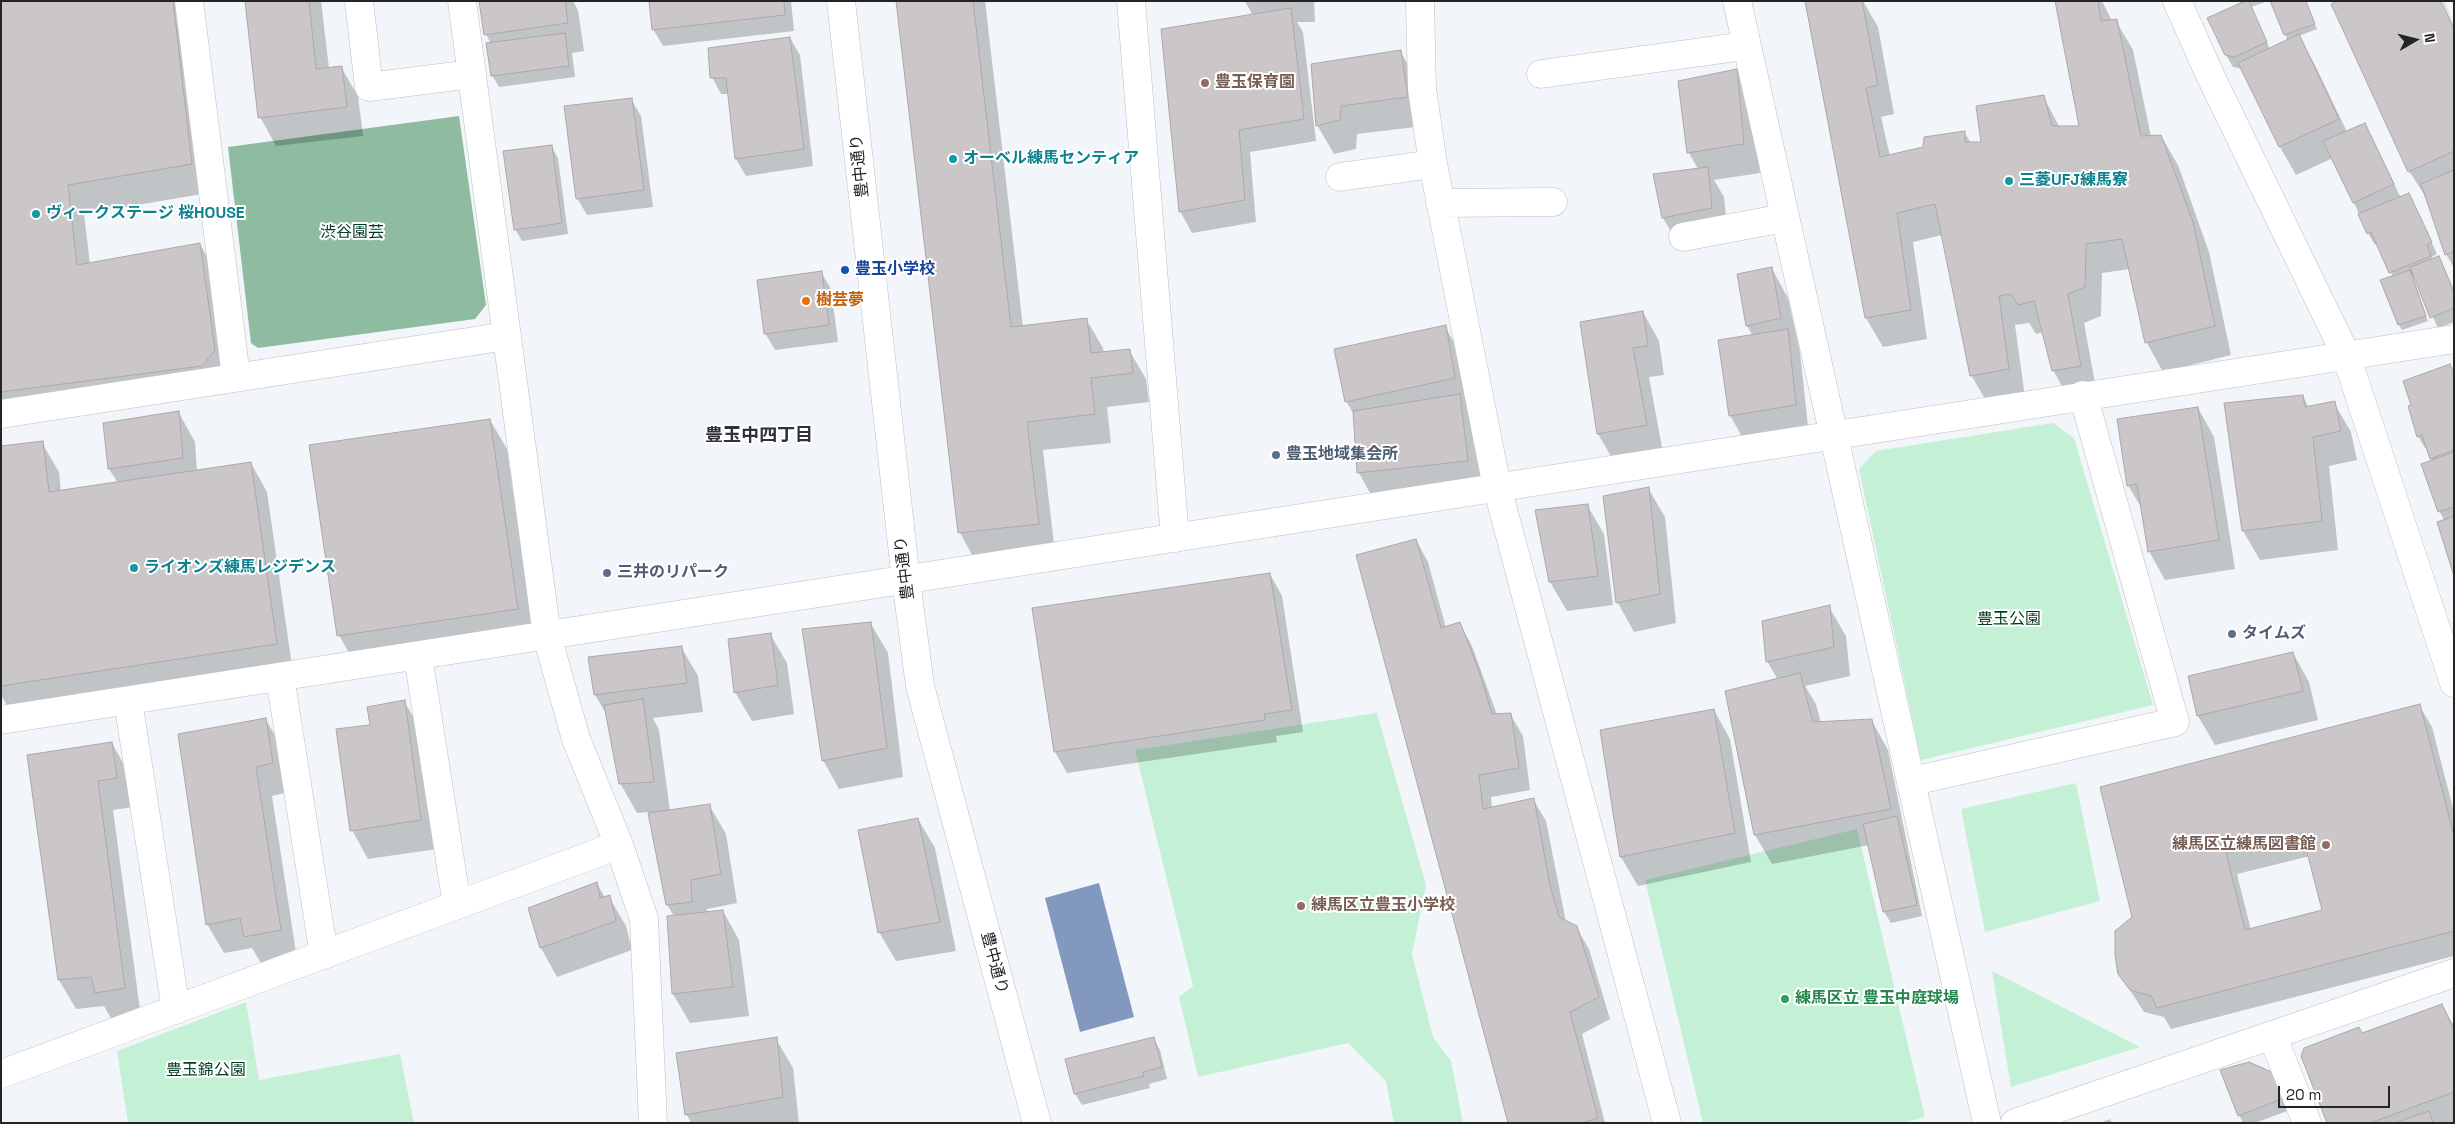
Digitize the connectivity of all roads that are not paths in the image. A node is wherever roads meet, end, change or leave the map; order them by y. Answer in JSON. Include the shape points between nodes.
{"nodes":[{"id":1,"x":189,"y":1,"type":"edge"},
{"id":2,"x":359,"y":1,"type":"edge"},
{"id":3,"x":462,"y":1,"type":"edge"},
{"id":4,"x":841,"y":1,"type":"edge"},
{"id":5,"x":1131,"y":1,"type":"edge"},
{"id":6,"x":1420,"y":1,"type":"edge"},
{"id":7,"x":1737,"y":1,"type":"edge"},
{"id":8,"x":2178,"y":1,"type":"edge"},
{"id":9,"x":1746,"y":46,"type":"junction"},
{"id":10,"x":472,"y":74,"type":"junction"},
{"id":11,"x":1541,"y":74,"type":"dead end"},
{"id":12,"x":1433,"y":164,"type":"junction"},
{"id":13,"x":1340,"y":177,"type":"dead end"},
{"id":14,"x":1553,"y":202,"type":"dead end"},
{"id":15,"x":1440,"y":203,"type":"junction"},
{"id":16,"x":1784,"y":218,"type":"junction"},
{"id":17,"x":1684,"y":237,"type":"dead end"},
{"id":18,"x":507,"y":336,"type":"junction"},
{"id":19,"x":2454,"y":339,"type":"edge"},
{"id":20,"x":2346,"y":355,"type":"junction"},
{"id":21,"x":236,"y":377,"type":"junction"},
{"id":22,"x":2083,"y":395,"type":"junction"},
{"id":23,"x":1,"y":414,"type":"edge"},
{"id":24,"x":1832,"y":436,"type":"junction"},
{"id":25,"x":1497,"y":487,"type":"junction"},
{"id":26,"x":1175,"y":538,"type":"junction"},
{"id":27,"x":906,"y":580,"type":"junction"},
{"id":28,"x":547,"y":636,"type":"junction"},
{"id":29,"x":418,"y":656,"type":"junction"},
{"id":30,"x":280,"y":677,"type":"junction"},
{"id":31,"x":2454,"y":683,"type":"edge"},
{"id":32,"x":128,"y":701,"type":"junction"},
{"id":33,"x":1,"y":720,"type":"edge"},
{"id":34,"x":1912,"y":782,"type":"junction"},
{"id":35,"x":619,"y":844,"type":"junction"},
{"id":36,"x":457,"y":905,"type":"junction"},
{"id":37,"x":324,"y":955,"type":"junction"},
{"id":38,"x":2454,"y":973,"type":"edge"},
{"id":39,"x":176,"y":1010,"type":"junction"},
{"id":40,"x":2272,"y":1035,"type":"junction"},
{"id":41,"x":1,"y":1074,"type":"edge"},
{"id":42,"x":653,"y":1123,"type":"edge"},
{"id":43,"x":1037,"y":1123,"type":"edge"},
{"id":44,"x":1667,"y":1123,"type":"edge"},
{"id":45,"x":1987,"y":1123,"type":"edge"},
{"id":46,"x":2015,"y":1123,"type":"edge"},
{"id":47,"x":2307,"y":1123,"type":"edge"}],
"edges":[{"from":1,"to":21,"type":"street"},
{"from":2,"to":10,"type":"street","via":[[369,87]]},
{"from":3,"to":10,"type":"street"},
{"from":4,"to":27,"type":"street","name":"豊中通り"},
{"from":5,"to":26,"type":"street"},
{"from":6,"to":12,"type":"street","via":[[1422,89]]},
{"from":7,"to":9,"type":"street"},
{"from":8,"to":20,"type":"street","via":[[2210,75]]},
{"from":9,"to":11,"type":"street"},
{"from":9,"to":16,"type":"street"},
{"from":10,"to":18,"type":"street"},
{"from":12,"to":13,"type":"street"},
{"from":12,"to":15,"type":"street"},
{"from":14,"to":15,"type":"street"},
{"from":15,"to":25,"type":"street"},
{"from":16,"to":17,"type":"street"},
{"from":16,"to":24,"type":"street"},
{"from":18,"to":21,"type":"street"},
{"from":18,"to":28,"type":"street"},
{"from":19,"to":20,"type":"street"},
{"from":20,"to":22,"type":"street"},
{"from":20,"to":31,"type":"street"},
{"from":21,"to":23,"type":"street"},
{"from":22,"to":24,"type":"street"},
{"from":22,"to":34,"type":"street","via":[[2175,722]]},
{"from":24,"to":25,"type":"street"},
{"from":24,"to":34,"type":"street"},
{"from":25,"to":26,"type":"street"},
{"from":25,"to":44,"type":"street"},
{"from":26,"to":27,"type":"street"},
{"from":27,"to":28,"type":"street"},
{"from":27,"to":43,"type":"street","name":"豊中通り","via":[[920,686]]},
{"from":28,"to":29,"type":"street"},
{"from":28,"to":35,"type":"street","via":[[576,740]]},
{"from":29,"to":30,"type":"street"},
{"from":29,"to":36,"type":"street"},
{"from":30,"to":32,"type":"street"},
{"from":30,"to":37,"type":"street"},
{"from":32,"to":33,"type":"street"},
{"from":32,"to":39,"type":"street"},
{"from":34,"to":45,"type":"street"},
{"from":35,"to":36,"type":"street"},
{"from":35,"to":42,"type":"street","via":[[644,919]]},
{"from":36,"to":37,"type":"street"},
{"from":37,"to":39,"type":"street"},
{"from":38,"to":40,"type":"street"},
{"from":39,"to":41,"type":"street"},
{"from":40,"to":46,"type":"street"},
{"from":40,"to":47,"type":"street"}]}
